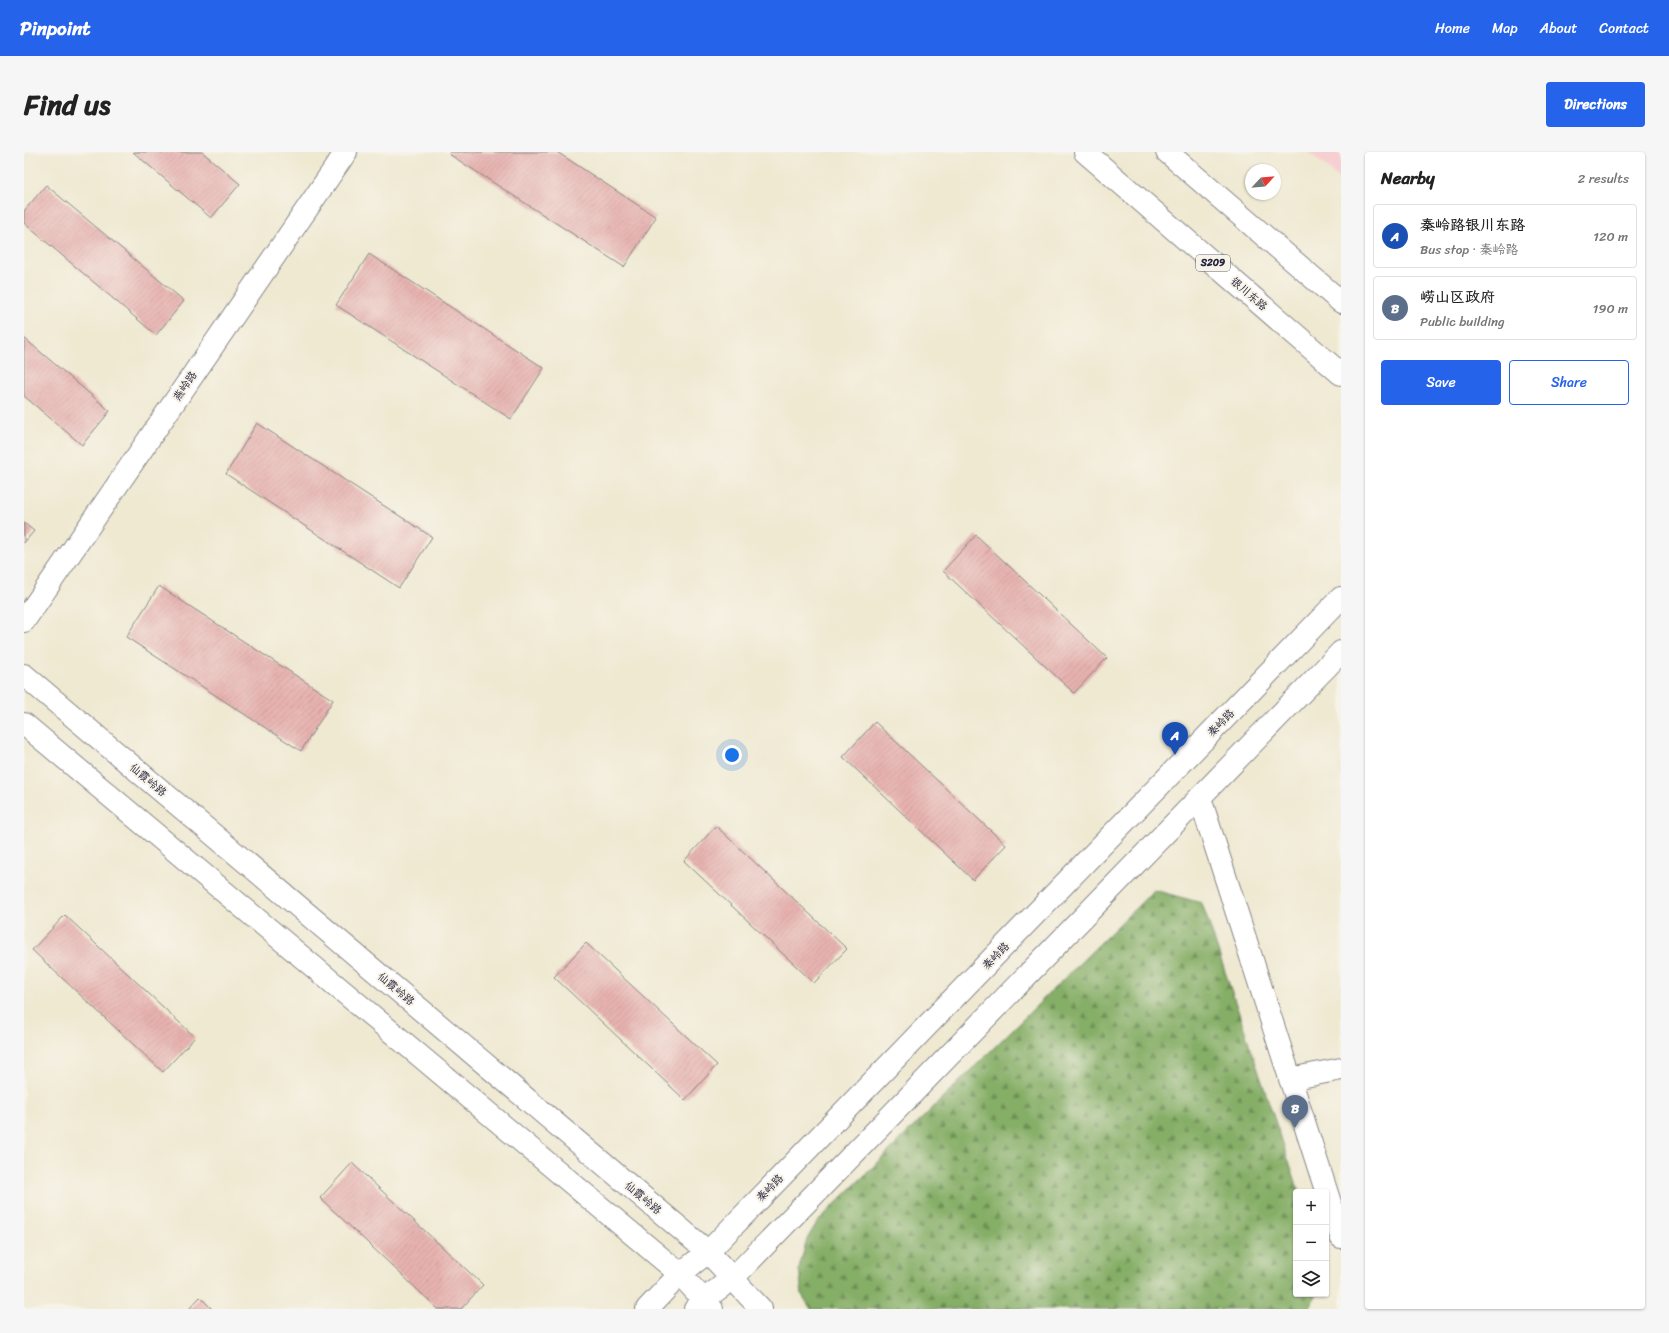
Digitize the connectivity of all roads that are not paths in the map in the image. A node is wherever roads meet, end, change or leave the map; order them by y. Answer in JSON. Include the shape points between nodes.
{"nodes":[{"id":1,"x":346,"y":152,"type":"edge"},
{"id":2,"x":1085,"y":152,"type":"edge"},
{"id":3,"x":1169,"y":153,"type":"edge"},
{"id":4,"x":1341,"y":302,"type":"edge"},
{"id":5,"x":1341,"y":374,"type":"edge"},
{"id":6,"x":1341,"y":598,"type":"edge"},
{"id":7,"x":24,"y":621,"type":"edge"},
{"id":8,"x":1341,"y":652,"type":"edge"},
{"id":9,"x":24,"y":676,"type":"edge"},
{"id":10,"x":24,"y":724,"type":"edge"},
{"id":11,"x":1200,"y":798,"type":"junction"},
{"id":12,"x":1341,"y":1069,"type":"edge"},
{"id":13,"x":1290,"y":1079,"type":"junction"},
{"id":14,"x":1332,"y":1179,"type":"edge"},
{"id":15,"x":1341,"y":1237,"type":"edge"},
{"id":16,"x":708,"y":1252,"type":"junction"},
{"id":17,"x":680,"y":1274,"type":"junction"},
{"id":18,"x":732,"y":1279,"type":"junction"},
{"id":19,"x":704,"y":1306,"type":"edge"},
{"id":20,"x":647,"y":1309,"type":"edge"},
{"id":21,"x":761,"y":1309,"type":"edge"}],
"edges":[{"from":1,"to":7,"type":"main road","name":"燕岭路"},
{"from":2,"to":5,"type":"main road","name":"银川东路","number":"S209"},
{"from":3,"to":4,"type":"main road"},
{"from":6,"to":16,"type":"main road","name":"秦岭路"},
{"from":8,"to":11,"type":"main road"},
{"from":9,"to":16,"type":"main road","name":"仙霞岭路"},
{"from":10,"to":17,"type":"main road"},
{"from":11,"to":13,"type":"main road"},
{"from":11,"to":18,"type":"main road"},
{"from":12,"to":13,"type":"main road"},
{"from":13,"to":14,"type":"main road"},
{"from":14,"to":15,"type":"main road"},
{"from":16,"to":17,"type":"main road","name":"秦岭路"},
{"from":16,"to":18,"type":"main road","name":"仙霞岭路"},
{"from":17,"to":19,"type":"main road"},
{"from":17,"to":20,"type":"main road","name":"秦岭路"},
{"from":18,"to":19,"type":"main road"},
{"from":18,"to":21,"type":"main road","name":"仙霞岭路"}]}
